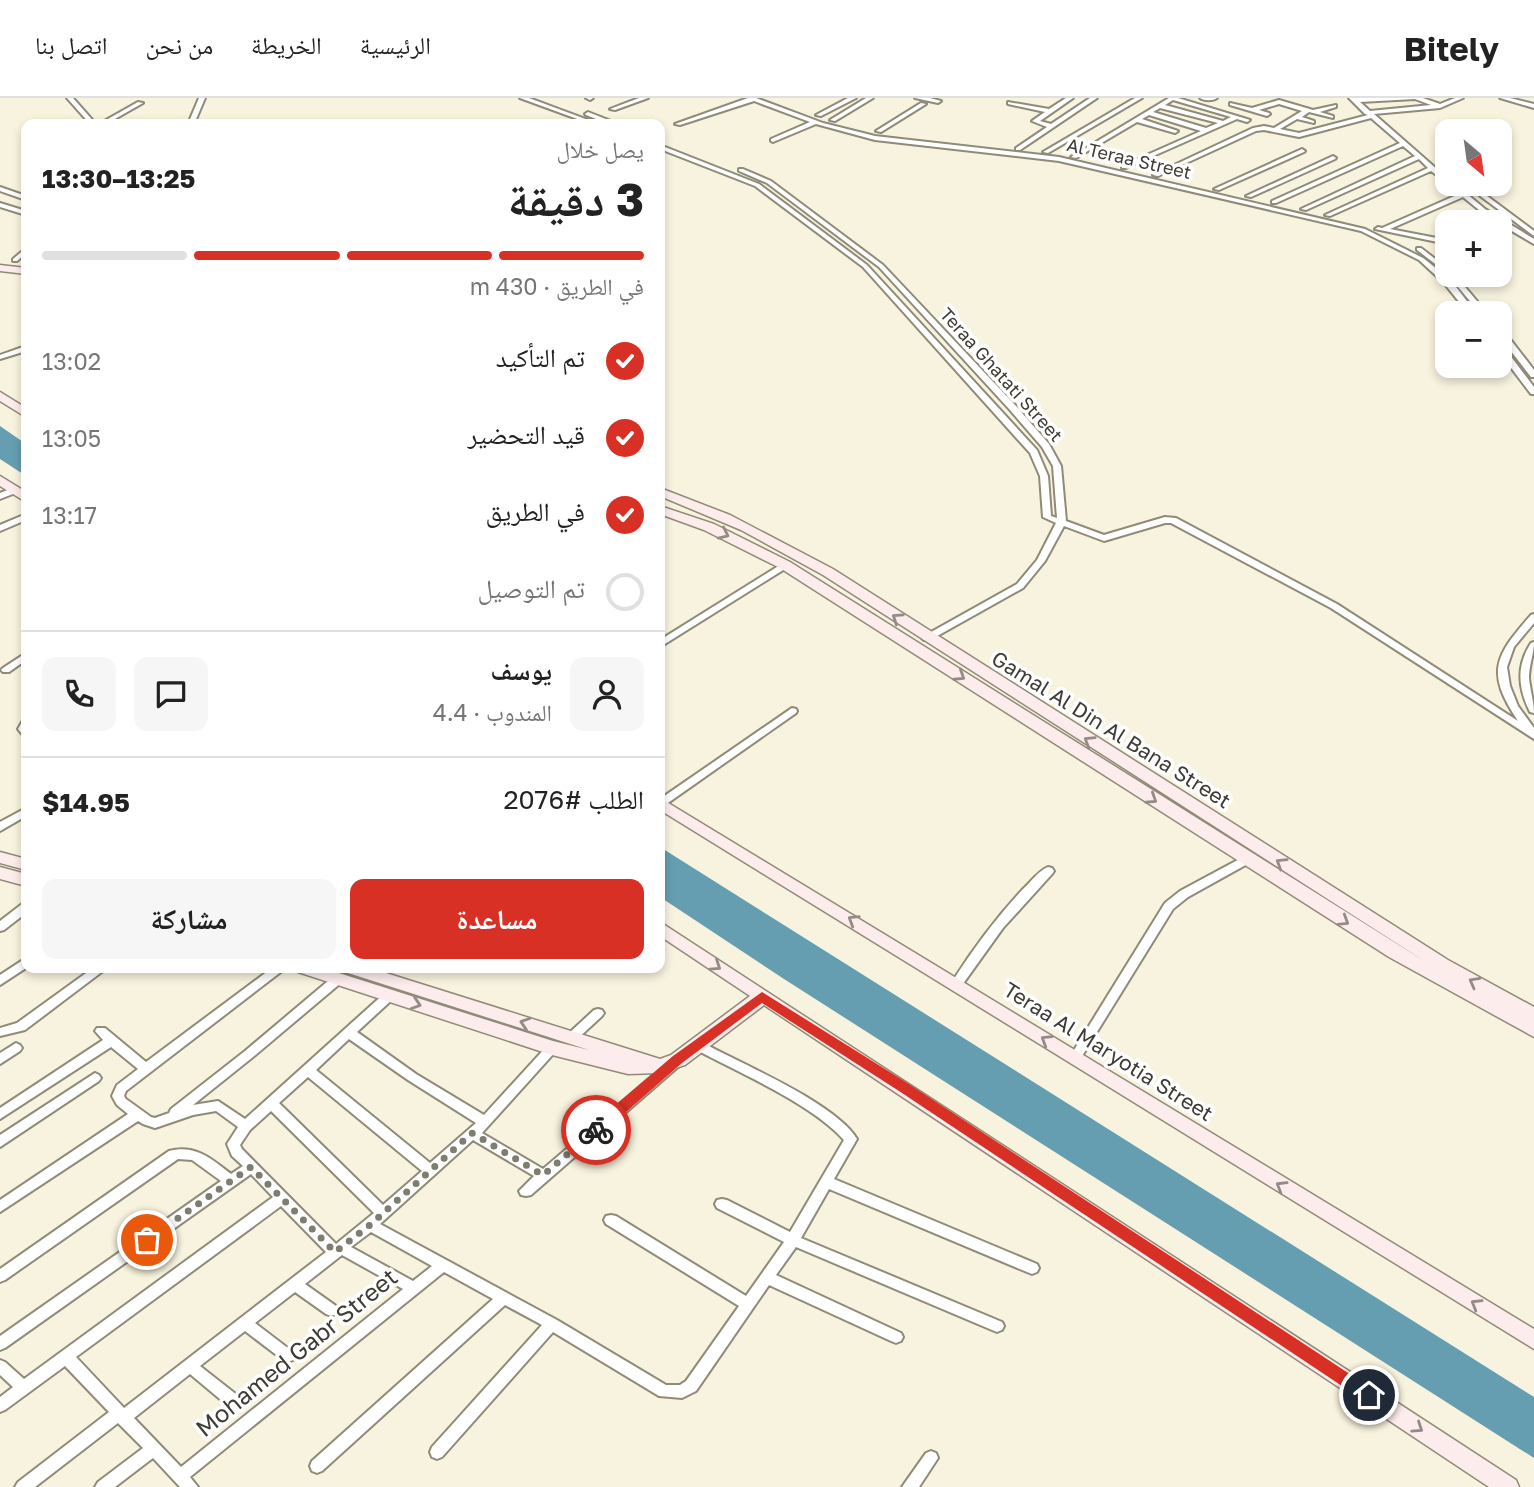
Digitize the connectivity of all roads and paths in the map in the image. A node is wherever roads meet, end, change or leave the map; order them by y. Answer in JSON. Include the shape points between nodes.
{"nodes":[{"id":1,"x":70,"y":98,"type":"edge"},
{"id":2,"x":202,"y":98,"type":"edge"},
{"id":3,"x":523,"y":98,"type":"edge"},
{"id":4,"x":543,"y":98,"type":"edge"},
{"id":5,"x":645,"y":98,"type":"edge"},
{"id":6,"x":752,"y":98,"type":"edge"},
{"id":7,"x":769,"y":98,"type":"edge"},
{"id":8,"x":853,"y":98,"type":"edge"},
{"id":9,"x":870,"y":98,"type":"edge"},
{"id":10,"x":918,"y":98,"type":"edge"},
{"id":11,"x":1070,"y":98,"type":"edge"},
{"id":12,"x":1094,"y":98,"type":"edge"},
{"id":13,"x":1139,"y":98,"type":"edge"},
{"id":14,"x":1173,"y":98,"type":"edge"},
{"id":15,"x":1203,"y":98,"type":"edge"},
{"id":16,"x":1214,"y":98,"type":"edge"},
{"id":17,"x":1267,"y":98,"type":"edge"},
{"id":18,"x":1415,"y":98,"type":"edge"},
{"id":19,"x":1460,"y":98,"type":"edge"},
{"id":20,"x":1503,"y":98,"type":"edge"},
{"id":21,"x":633,"y":99,"type":"edge"},
{"id":22,"x":1353,"y":99,"type":"edge"},
{"id":23,"x":1279,"y":100,"type":"edge"},
{"id":24,"x":938,"y":101,"type":"dead end"},
{"id":25,"x":1038,"y":101,"type":"dead end"},
{"id":26,"x":140,"y":103,"type":"dead end"},
{"id":27,"x":1010,"y":103,"type":"dead end"},
{"id":28,"x":923,"y":104,"type":"dead end"},
{"id":29,"x":1232,"y":104,"type":"dead end"},
{"id":30,"x":1058,"y":106,"type":"junction"},
{"id":31,"x":1160,"y":106,"type":"junction"},
{"id":32,"x":1334,"y":106,"type":"dead end"},
{"id":33,"x":1437,"y":106,"type":"junction"},
{"id":34,"x":1534,"y":106,"type":"edge"},
{"id":35,"x":613,"y":108,"type":"dead end"},
{"id":36,"x":1252,"y":110,"type":"junction"},
{"id":37,"x":1050,"y":111,"type":"junction"},
{"id":38,"x":1310,"y":111,"type":"junction"},
{"id":39,"x":1149,"y":113,"type":"junction"},
{"id":40,"x":1267,"y":114,"type":"dead end"},
{"id":41,"x":1369,"y":114,"type":"junction"},
{"id":42,"x":1237,"y":117,"type":"junction"},
{"id":43,"x":1296,"y":117,"type":"junction"},
{"id":44,"x":1331,"y":117,"type":"dead end"},
{"id":45,"x":89,"y":119,"type":"edge"},
{"id":46,"x":111,"y":119,"type":"edge"},
{"id":47,"x":193,"y":119,"type":"edge"},
{"id":48,"x":582,"y":119,"type":"edge"},
{"id":49,"x":600,"y":119,"type":"edge"},
{"id":50,"x":817,"y":119,"type":"junction"},
{"id":51,"x":833,"y":120,"type":"junction"},
{"id":52,"x":1138,"y":120,"type":"junction"},
{"id":53,"x":1247,"y":120,"type":"dead end"},
{"id":54,"x":1312,"y":122,"type":"dead end"},
{"id":55,"x":1223,"y":123,"type":"junction"},
{"id":56,"x":678,"y":124,"type":"dead end"},
{"id":57,"x":1052,"y":126,"type":"junction"},
{"id":58,"x":1205,"y":130,"type":"junction"},
{"id":59,"x":1275,"y":130,"type":"junction"},
{"id":60,"x":879,"y":131,"type":"junction"},
{"id":61,"x":1175,"y":131,"type":"dead end"},
{"id":62,"x":773,"y":141,"type":"dead end"},
{"id":63,"x":665,"y":142,"type":"edge"},
{"id":64,"x":1403,"y":144,"type":"junction"},
{"id":65,"x":665,"y":149,"type":"edge"},
{"id":66,"x":1018,"y":149,"type":"junction"},
{"id":67,"x":1302,"y":151,"type":"dead end"},
{"id":68,"x":1046,"y":152,"type":"junction"},
{"id":69,"x":1074,"y":157,"type":"junction"},
{"id":70,"x":1419,"y":157,"type":"junction"},
{"id":71,"x":1333,"y":158,"type":"dead end"},
{"id":72,"x":1430,"y":166,"type":"junction"},
{"id":73,"x":1124,"y":167,"type":"junction"},
{"id":74,"x":1435,"y":167,"type":"edge"},
{"id":75,"x":1435,"y":170,"type":"edge"},
{"id":76,"x":1156,"y":174,"type":"junction"},
{"id":77,"x":0,"y":189,"type":"edge"},
{"id":78,"x":1217,"y":189,"type":"junction"},
{"id":79,"x":21,"y":196,"type":"edge"},
{"id":80,"x":1248,"y":196,"type":"junction"},
{"id":81,"x":1459,"y":196,"type":"edge"},
{"id":82,"x":1466,"y":196,"type":"edge"},
{"id":83,"x":1483,"y":196,"type":"edge"},
{"id":84,"x":1274,"y":202,"type":"junction"},
{"id":85,"x":0,"y":205,"type":"edge"},
{"id":86,"x":1304,"y":209,"type":"junction"},
{"id":87,"x":1483,"y":210,"type":"edge"},
{"id":88,"x":21,"y":212,"type":"edge"},
{"id":89,"x":1328,"y":215,"type":"junction"},
{"id":90,"x":1367,"y":228,"type":"junction"},
{"id":91,"x":1512,"y":229,"type":"edge"},
{"id":92,"x":1385,"y":231,"type":"junction"},
{"id":93,"x":1512,"y":234,"type":"edge"},
{"id":94,"x":1534,"y":234,"type":"edge"},
{"id":95,"x":1524,"y":236,"type":"junction"},
{"id":96,"x":845,"y":237,"type":"junction"},
{"id":97,"x":831,"y":240,"type":"junction"},
{"id":98,"x":1435,"y":240,"type":"edge"},
{"id":99,"x":1534,"y":243,"type":"edge"},
{"id":100,"x":0,"y":259,"type":"edge"},
{"id":101,"x":20,"y":261,"type":"edge"},
{"id":102,"x":1435,"y":261,"type":"edge"},
{"id":103,"x":0,"y":268,"type":"edge"},
{"id":104,"x":21,"y":270,"type":"edge"},
{"id":105,"x":1461,"y":287,"type":"edge"},
{"id":106,"x":1463,"y":301,"type":"edge"},
{"id":107,"x":1473,"y":301,"type":"edge"},
{"id":108,"x":1512,"y":347,"type":"edge"},
{"id":109,"x":21,"y":351,"type":"edge"},
{"id":110,"x":0,"y":357,"type":"edge"},
{"id":111,"x":1512,"y":364,"type":"edge"},
{"id":112,"x":1534,"y":375,"type":"edge"},
{"id":113,"x":1534,"y":392,"type":"edge"},
{"id":114,"x":0,"y":396,"type":"edge"},
{"id":115,"x":21,"y":410,"type":"edge"},
{"id":116,"x":0,"y":480,"type":"edge"},
{"id":117,"x":20,"y":494,"type":"edge"},
{"id":118,"x":665,"y":494,"type":"edge"},
{"id":119,"x":0,"y":496,"type":"edge"},
{"id":120,"x":665,"y":512,"type":"edge"},
{"id":121,"x":21,"y":519,"type":"edge"},
{"id":122,"x":1062,"y":520,"type":"junction"},
{"id":123,"x":0,"y":528,"type":"edge"},
{"id":124,"x":785,"y":565,"type":"junction"},
{"id":125,"x":1533,"y":619,"type":"edge"},
{"id":126,"x":927,"y":638,"type":"junction"},
{"id":127,"x":665,"y":641,"type":"edge"},
{"id":128,"x":1534,"y":645,"type":"edge"},
{"id":129,"x":21,"y":660,"type":"edge"},
{"id":130,"x":6,"y":670,"type":"dead end"},
{"id":131,"x":1534,"y":710,"type":"edge"},
{"id":132,"x":792,"y":711,"type":"dead end"},
{"id":133,"x":1534,"y":735,"type":"edge"},
{"id":134,"x":665,"y":800,"type":"edge"},
{"id":135,"x":665,"y":806,"type":"edge"},
{"id":136,"x":21,"y":814,"type":"edge"},
{"id":137,"x":0,"y":827,"type":"edge"},
{"id":138,"x":0,"y":857,"type":"edge"},
{"id":139,"x":1247,"y":859,"type":"junction"},
{"id":140,"x":21,"y":863,"type":"edge"},
{"id":141,"x":1048,"y":870,"type":"dead end"},
{"id":142,"x":0,"y":873,"type":"edge"},
{"id":143,"x":21,"y":879,"type":"edge"},
{"id":144,"x":21,"y":911,"type":"edge"},
{"id":145,"x":0,"y":927,"type":"edge"},
{"id":146,"x":665,"y":931,"type":"edge"},
{"id":147,"x":21,"y":966,"type":"edge"},
{"id":148,"x":94,"y":973,"type":"edge"},
{"id":149,"x":273,"y":973,"type":"edge"},
{"id":150,"x":344,"y":973,"type":"edge"},
{"id":151,"x":0,"y":981,"type":"edge"},
{"id":152,"x":956,"y":985,"type":"junction"},
{"id":153,"x":390,"y":995,"type":"junction"},
{"id":154,"x":762,"y":997,"type":"junction"},
{"id":155,"x":598,"y":1013,"type":"dead end"},
{"id":156,"x":1534,"y":1015,"type":"edge"},
{"id":157,"x":491,"y":1020,"type":"junction"},
{"id":158,"x":1534,"y":1030,"type":"edge"},
{"id":159,"x":0,"y":1032,"type":"edge"},
{"id":160,"x":349,"y":1033,"type":"junction"},
{"id":161,"x":571,"y":1038,"type":"junction"},
{"id":162,"x":699,"y":1046,"type":"junction"},
{"id":163,"x":16,"y":1048,"type":"dead end"},
{"id":164,"x":552,"y":1048,"type":"junction"},
{"id":165,"x":1075,"y":1058,"type":"junction"},
{"id":166,"x":0,"y":1059,"type":"edge"},
{"id":167,"x":678,"y":1060,"type":"junction"},
{"id":168,"x":660,"y":1066,"type":"junction"},
{"id":169,"x":146,"y":1069,"type":"junction"},
{"id":170,"x":308,"y":1070,"type":"junction"},
{"id":171,"x":95,"y":1078,"type":"dead end"},
{"id":172,"x":271,"y":1103,"type":"junction"},
{"id":173,"x":0,"y":1114,"type":"edge"},
{"id":174,"x":138,"y":1114,"type":"junction"},
{"id":175,"x":165,"y":1120,"type":"junction"},
{"id":176,"x":485,"y":1122,"type":"junction"},
{"id":177,"x":246,"y":1126,"type":"junction"},
{"id":178,"x":472,"y":1133,"type":"junction"},
{"id":179,"x":0,"y":1142,"type":"edge"},
{"id":180,"x":251,"y":1167,"type":"junction"},
{"id":181,"x":430,"y":1171,"type":"junction"},
{"id":182,"x":543,"y":1175,"type":"junction"},
{"id":183,"x":231,"y":1181,"type":"junction"},
{"id":184,"x":827,"y":1182,"type":"junction"},
{"id":185,"x":526,"y":1191,"type":"dead end"},
{"id":186,"x":282,"y":1198,"type":"junction"},
{"id":187,"x":722,"y":1204,"type":"dead end"},
{"id":188,"x":0,"y":1207,"type":"edge"},
{"id":189,"x":383,"y":1213,"type":"junction"},
{"id":190,"x":611,"y":1220,"type":"dead end"},
{"id":191,"x":370,"y":1225,"type":"junction"},
{"id":192,"x":793,"y":1240,"type":"junction"},
{"id":193,"x":338,"y":1250,"type":"junction"},
{"id":194,"x":444,"y":1265,"type":"junction"},
{"id":195,"x":1032,"y":1268,"type":"dead end"},
{"id":196,"x":0,"y":1276,"type":"edge"},
{"id":197,"x":768,"y":1278,"type":"junction"},
{"id":198,"x":295,"y":1284,"type":"junction"},
{"id":199,"x":414,"y":1288,"type":"junction"},
{"id":200,"x":504,"y":1297,"type":"junction"},
{"id":201,"x":749,"y":1305,"type":"junction"},
{"id":202,"x":331,"y":1310,"type":"dead end"},
{"id":203,"x":245,"y":1323,"type":"junction"},
{"id":204,"x":552,"y":1324,"type":"junction"},
{"id":205,"x":997,"y":1326,"type":"dead end"},
{"id":206,"x":896,"y":1337,"type":"dead end"},
{"id":207,"x":1534,"y":1339,"type":"edge"},
{"id":208,"x":0,"y":1344,"type":"edge"},
{"id":209,"x":288,"y":1356,"type":"dead end"},
{"id":210,"x":66,"y":1357,"type":"junction"},
{"id":211,"x":0,"y":1366,"type":"edge"},
{"id":212,"x":190,"y":1366,"type":"junction"},
{"id":213,"x":23,"y":1388,"type":"junction"},
{"id":214,"x":232,"y":1400,"type":"dead end"},
{"id":215,"x":0,"y":1405,"type":"edge"},
{"id":216,"x":121,"y":1416,"type":"junction"},
{"id":217,"x":152,"y":1449,"type":"junction"},
{"id":218,"x":438,"y":1452,"type":"dead end"},
{"id":219,"x":932,"y":1458,"type":"dead end"},
{"id":220,"x":317,"y":1466,"type":"dead end"},
{"id":221,"x":184,"y":1482,"type":"edge"},
{"id":222,"x":23,"y":1487,"type":"edge"},
{"id":223,"x":103,"y":1487,"type":"edge"},
{"id":224,"x":910,"y":1487,"type":"edge"},
{"id":225,"x":1508,"y":1487,"type":"edge"}],
"edges":[{"from":1,"to":45,"type":"street"},
{"from":2,"to":47,"type":"street"},
{"from":3,"to":48,"type":"street"},
{"from":4,"to":49,"type":"street"},
{"from":5,"to":21,"type":"street"},
{"from":6,"to":50,"type":"street","name":"Al Teraa Street"},
{"from":6,"to":56,"type":"street"},
{"from":7,"to":50,"type":"street","name":"Al Teraa Street"},
{"from":8,"to":50,"type":"street"},
{"from":9,"to":51,"type":"street"},
{"from":10,"to":24,"type":"street"},
{"from":11,"to":30,"type":"street"},
{"from":12,"to":57,"type":"street"},
{"from":13,"to":68,"type":"street"},
{"from":14,"to":31,"type":"street"},
{"from":14,"to":42,"type":"street"},
{"from":15,"to":16,"type":"street"},
{"from":17,"to":23,"type":"street"},
{"from":18,"to":22,"type":"street"},
{"from":18,"to":33,"type":"street"},
{"from":19,"to":33,"type":"street"},
{"from":20,"to":34,"type":"street"},
{"from":21,"to":35,"type":"street"},
{"from":22,"to":41,"type":"street"},
{"from":23,"to":36,"type":"street"},
{"from":23,"to":38,"type":"street"},
{"from":25,"to":30,"type":"street"},
{"from":26,"to":46,"type":"street"},
{"from":27,"to":37,"type":"street"},
{"from":28,"to":60,"type":"street"},
{"from":29,"to":36,"type":"street"},
{"from":30,"to":37,"type":"street"},
{"from":31,"to":39,"type":"street"},
{"from":31,"to":55,"type":"street"},
{"from":32,"to":38,"type":"street"},
{"from":33,"to":41,"type":"street"},
{"from":36,"to":40,"type":"street"},
{"from":37,"to":57,"type":"street","via":[[1035,121]]},
{"from":38,"to":43,"type":"street"},
{"from":38,"to":44,"type":"street"},
{"from":39,"to":52,"type":"street"},
{"from":39,"to":58,"type":"street"},
{"from":41,"to":59,"type":"street","via":[[1299,135]]},
{"from":41,"to":64,"type":"street"},
{"from":42,"to":53,"type":"street"},
{"from":42,"to":55,"type":"street"},
{"from":43,"to":54,"type":"street"},
{"from":43,"to":59,"type":"street"},
{"from":50,"to":51,"type":"street","name":"Al Teraa Street"},
{"from":50,"to":62,"type":"street"},
{"from":50,"to":90,"type":"street","name":"Al Teraa Street","via":[[897,141],[1059,159]]},
{"from":51,"to":60,"type":"street","name":"Al Teraa Street"},
{"from":52,"to":61,"type":"street"},
{"from":52,"to":69,"type":"street"},
{"from":55,"to":58,"type":"street"},
{"from":57,"to":66,"type":"street"},
{"from":58,"to":73,"type":"street"},
{"from":59,"to":76,"type":"street","via":[[1255,129]]},
{"from":60,"to":66,"type":"street","name":"Al Teraa Street"},
{"from":63,"to":96,"type":"street","name":"Teraa Ghatati Street","via":[[762,178]]},
{"from":64,"to":70,"type":"street"},
{"from":64,"to":84,"type":"street"},
{"from":65,"to":97,"type":"street","name":"Teraa Ghatati Street","via":[[750,181]]},
{"from":66,"to":68,"type":"street","name":"Al Teraa Street"},
{"from":67,"to":78,"type":"street"},
{"from":68,"to":69,"type":"street","name":"Al Teraa Street"},
{"from":69,"to":73,"type":"street","name":"Al Teraa Street"},
{"from":70,"to":72,"type":"street"},
{"from":70,"to":86,"type":"street"},
{"from":71,"to":80,"type":"street"},
{"from":72,"to":74,"type":"street"},
{"from":72,"to":75,"type":"street"},
{"from":72,"to":89,"type":"street"},
{"from":73,"to":76,"type":"street","name":"Al Teraa Street"},
{"from":76,"to":78,"type":"street","name":"Al Teraa Street"},
{"from":77,"to":79,"type":"street"},
{"from":78,"to":80,"type":"street","name":"Al Teraa Street"},
{"from":80,"to":84,"type":"street","name":"Al Teraa Street"},
{"from":81,"to":92,"type":"street"},
{"from":82,"to":87,"type":"street"},
{"from":83,"to":94,"type":"street"},
{"from":84,"to":86,"type":"street","name":"Al Teraa Street"},
{"from":85,"to":88,"type":"street"},
{"from":86,"to":89,"type":"street","name":"Al Teraa Street"},
{"from":89,"to":90,"type":"street","name":"Al Teraa Street"},
{"from":90,"to":92,"type":"street","name":"Al Teraa Street"},
{"from":90,"to":106,"type":"street","name":"Al Teraa Street","via":[[1421,259]]},
{"from":91,"to":95,"type":"street"},
{"from":92,"to":98,"type":"street","name":"Al Teraa Street"},
{"from":92,"to":102,"type":"street"},
{"from":93,"to":95,"type":"street"},
{"from":95,"to":99,"type":"street"},
{"from":96,"to":97,"type":"street"},
{"from":96,"to":122,"type":"street","name":"Teraa Ghatati Street","via":[[898,284],[1046,446],[1057,466]]},
{"from":97,"to":122,"type":"street","name":"Teraa Ghatati Street","via":[[885,286],[1034,452],[1044,476],[1046,516]]},
{"from":100,"to":101,"type":"main road"},
{"from":103,"to":104,"type":"main road"},
{"from":105,"to":107,"type":"street"},
{"from":108,"to":112,"type":"street"},
{"from":109,"to":110,"type":"street"},
{"from":111,"to":113,"type":"street"},
{"from":114,"to":115,"type":"main road"},
{"from":116,"to":117,"type":"main road"},
{"from":117,"to":119,"type":"street"},
{"from":126,"to":118,"type":"main road","name":"Gamal Al Din Al Bana Street","one_way":true,"via":[[759,532]]},
{"from":120,"to":124,"type":"main road","name":"Gamal Al Din Al Bana Street","one_way":true,"via":[[709,527]]},
{"from":121,"to":123,"type":"street"},
{"from":122,"to":126,"type":"street","via":[[1041,562],[1024,583]]},
{"from":122,"to":133,"type":"street","via":[[1104,538],[1173,520],[1334,606]]},
{"from":124,"to":127,"type":"street"},
{"from":124,"to":139,"type":"main road","name":"Gamal Al Din Al Bana Street","one_way":true},
{"from":125,"to":133,"type":"street","via":[[1508,651],[1502,669],[1512,701]]},
{"from":156,"to":126,"type":"main road","name":"Gamal Al Din Al Bana Street","one_way":true,"via":[[1431,957]]},
{"from":128,"to":131,"type":"street","via":[[1522,677]]},
{"from":129,"to":130,"type":"street"},
{"from":132,"to":134,"type":"street"},
{"from":152,"to":135,"type":"main road","name":"Teraa Al Maryotia Street","one_way":true},
{"from":136,"to":137,"type":"street"},
{"from":138,"to":140,"type":"main road"},
{"from":139,"to":158,"type":"main road","name":"Gamal Al Din Al Bana Street","one_way":true,"via":[[1395,953]]},
{"from":139,"to":165,"type":"street","via":[[1169,906]]},
{"from":141,"to":152,"type":"street","via":[[983,943]]},
{"from":142,"to":143,"type":"main road"},
{"from":144,"to":145,"type":"street"},
{"from":146,"to":154,"type":"main road","one_way":true},
{"from":147,"to":151,"type":"street"},
{"from":148,"to":159,"type":"street","via":[[20,1027]]},
{"from":149,"to":169,"type":"street"},
{"from":150,"to":153,"type":"main road"},
{"from":150,"to":157,"type":"main road"},
{"from":150,"to":175,"type":"street"},
{"from":165,"to":152,"type":"main road","name":"Teraa Al Maryotia Street","one_way":true},
{"from":153,"to":157,"type":"main road","one_way":true},
{"from":153,"to":160,"type":"street"},
{"from":154,"to":162,"type":"main road"},
{"from":154,"to":225,"type":"main road","one_way":true},
{"from":155,"to":161,"type":"street"},
{"from":161,"to":157,"type":"main road","one_way":true},
{"from":157,"to":164,"type":"main road"},
{"from":160,"to":170,"type":"street"},
{"from":160,"to":176,"type":"street"},
{"from":161,"to":168,"type":"main road"},
{"from":162,"to":167,"type":"main road"},
{"from":162,"to":184,"type":"street","via":[[786,1093],[847,1133],[848,1146]]},
{"from":163,"to":166,"type":"street"},
{"from":164,"to":168,"type":"main road","via":[[612,1065]]},
{"from":164,"to":176,"type":"street"},
{"from":207,"to":165,"type":"main road","name":"Teraa Al Maryotia Street","one_way":true},
{"from":167,"to":168,"type":"main road"},
{"from":167,"to":182,"type":"street"},
{"from":169,"to":173,"type":"street","via":[[106,1036]]},
{"from":169,"to":174,"type":"street","via":[[121,1088],[118,1096]]},
{"from":170,"to":172,"type":"street"},
{"from":170,"to":181,"type":"street"},
{"from":171,"to":179,"type":"street"},
{"from":172,"to":177,"type":"street"},
{"from":172,"to":189,"type":"street"},
{"from":174,"to":175,"type":"street","via":[[155,1123]]},
{"from":174,"to":188,"type":"street"},
{"from":175,"to":177,"type":"street","via":[[218,1106]]},
{"from":176,"to":178,"type":"street"},
{"from":177,"to":180,"type":"street","via":[[233,1144]]},
{"from":178,"to":181,"type":"street"},
{"from":178,"to":182,"type":"street"},
{"from":180,"to":183,"type":"street"},
{"from":180,"to":186,"type":"street"},
{"from":181,"to":189,"type":"street"},
{"from":182,"to":185,"type":"street"},
{"from":183,"to":196,"type":"street","via":[[193,1154],[174,1154]]},
{"from":183,"to":208,"type":"street"},
{"from":184,"to":192,"type":"street"},
{"from":184,"to":195,"type":"street"},
{"from":186,"to":193,"type":"street"},
{"from":186,"to":210,"type":"street"},
{"from":187,"to":192,"type":"street"},
{"from":189,"to":191,"type":"street"},
{"from":190,"to":201,"type":"street"},
{"from":191,"to":193,"type":"street"},
{"from":191,"to":194,"type":"street"},
{"from":192,"to":197,"type":"street"},
{"from":192,"to":205,"type":"street"},
{"from":193,"to":198,"type":"street"},
{"from":193,"to":199,"type":"street"},
{"from":194,"to":199,"type":"street","name":"Mohamed Gabr Street"},
{"from":194,"to":200,"type":"street"},
{"from":197,"to":201,"type":"street"},
{"from":197,"to":206,"type":"street"},
{"from":198,"to":202,"type":"street"},
{"from":198,"to":203,"type":"street"},
{"from":199,"to":221,"type":"street","name":"Mohamed Gabr Street"},
{"from":200,"to":204,"type":"street"},
{"from":200,"to":220,"type":"street"},
{"from":201,"to":204,"type":"street","via":[[682,1392],[664,1391]]},
{"from":203,"to":209,"type":"street"},
{"from":203,"to":212,"type":"street"},
{"from":204,"to":218,"type":"street"},
{"from":210,"to":213,"type":"street"},
{"from":210,"to":216,"type":"street"},
{"from":211,"to":213,"type":"street"},
{"from":212,"to":214,"type":"street"},
{"from":212,"to":216,"type":"street"},
{"from":213,"to":215,"type":"street"},
{"from":216,"to":217,"type":"street"},
{"from":216,"to":222,"type":"street"},
{"from":217,"to":221,"type":"street"},
{"from":217,"to":223,"type":"street"},
{"from":219,"to":224,"type":"street"}]}
